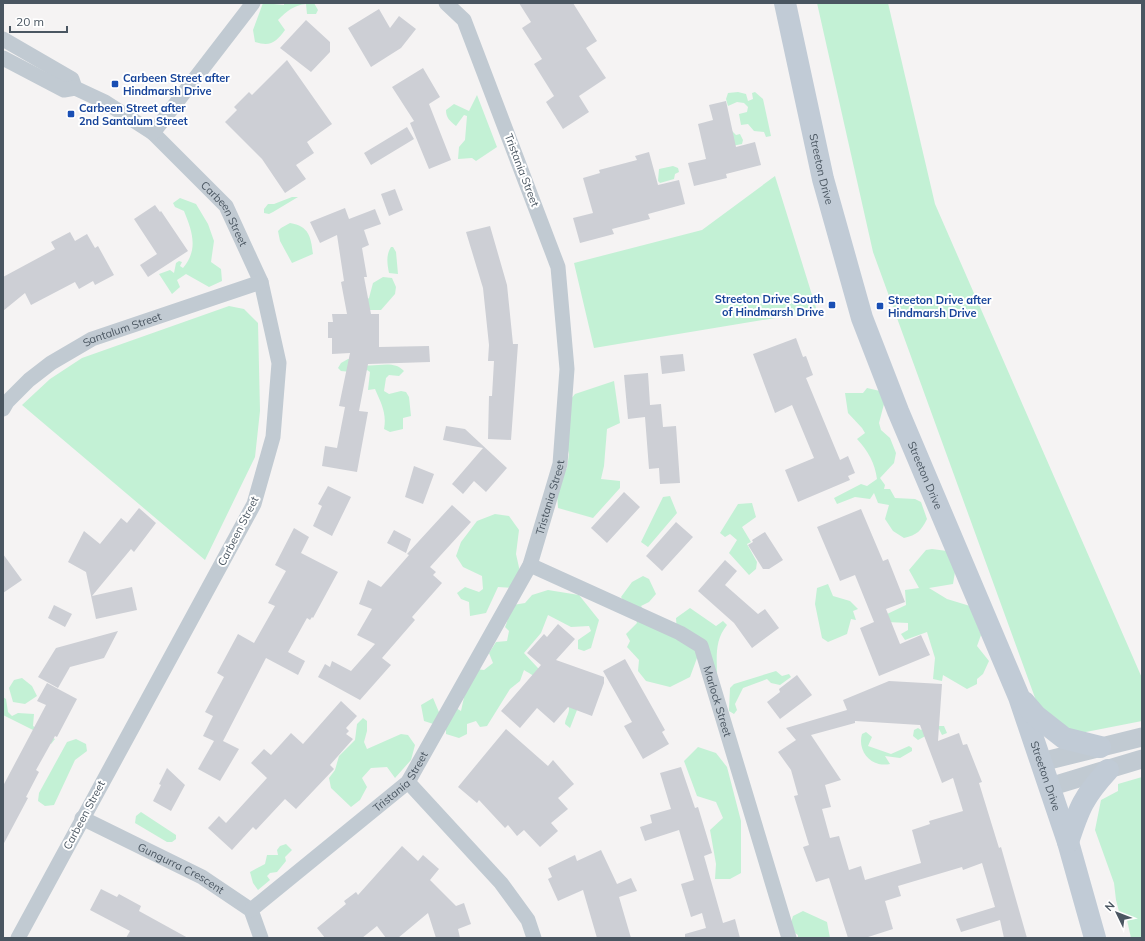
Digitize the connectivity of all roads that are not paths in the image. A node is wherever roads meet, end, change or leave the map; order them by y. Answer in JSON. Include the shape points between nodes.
{"nodes":[{"id":1,"x":253,"y":3,"type":"edge"},
{"id":2,"x":446,"y":3,"type":"edge"},
{"id":3,"x":785,"y":3,"type":"edge"},
{"id":4,"x":3,"y":39,"type":"edge"},
{"id":5,"x":3,"y":58,"type":"edge"},
{"id":6,"x":75,"y":88,"type":"junction"},
{"id":7,"x":153,"y":133,"type":"junction"},
{"id":8,"x":261,"y":282,"type":"junction"},
{"id":9,"x":3,"y":409,"type":"edge"},
{"id":10,"x":530,"y":565,"type":"junction"},
{"id":11,"x":1019,"y":697,"type":"junction"},
{"id":12,"x":1142,"y":737,"type":"edge"},
{"id":13,"x":1100,"y":747,"type":"junction"},
{"id":14,"x":1142,"y":759,"type":"edge"},
{"id":15,"x":1041,"y":762,"type":"junction"},
{"id":16,"x":1108,"y":770,"type":"junction"},
{"id":17,"x":408,"y":782,"type":"junction"},
{"id":18,"x":1049,"y":787,"type":"junction"},
{"id":19,"x":82,"y":818,"type":"junction"},
{"id":20,"x":1068,"y":842,"type":"junction"},
{"id":21,"x":251,"y":910,"type":"junction"},
{"id":22,"x":18,"y":938,"type":"edge"},
{"id":23,"x":261,"y":938,"type":"edge"},
{"id":24,"x":534,"y":938,"type":"edge"},
{"id":25,"x":789,"y":938,"type":"edge"},
{"id":26,"x":1095,"y":938,"type":"edge"}],
"edges":[{"from":1,"to":7,"type":"street"},
{"from":2,"to":10,"type":"street","name":"Tristania Street","via":[[464,20],[558,267],[567,369],[560,464]]},
{"from":3,"to":11,"type":"main road","name":"Streeton Drive","via":[[823,179],[862,318],[898,411]]},
{"from":4,"to":6,"type":"street","name":"Carbeen Street","via":[[72,79]]},
{"from":5,"to":6,"type":"street","name":"Carbeen Street","via":[[64,90]]},
{"from":6,"to":7,"type":"street","name":"Carbeen Street","via":[[105,102]]},
{"from":7,"to":8,"type":"street","name":"Carbeen Street","via":[[226,206]]},
{"from":8,"to":9,"type":"street","name":"Santalum Street","via":[[92,339],[29,380]]},
{"from":8,"to":19,"type":"street","name":"Carbeen Street","via":[[279,363],[273,437],[254,504]]},
{"from":10,"to":17,"type":"street","name":"Tristania Street"},
{"from":10,"to":25,"type":"street","name":"Marlock Street","via":[[680,633],[701,646]]},
{"from":11,"to":13,"type":"main road","via":[[1036,716],[1064,738]]},
{"from":11,"to":15,"type":"main road","name":"Streeton Drive"},
{"from":12,"to":13,"type":"street"},
{"from":13,"to":15,"type":"street"},
{"from":14,"to":16,"type":"street"},
{"from":15,"to":18,"type":"main road","name":"Streeton Drive"},
{"from":16,"to":18,"type":"street"},
{"from":16,"to":20,"type":"main road","via":[[1087,794],[1079,808]]},
{"from":17,"to":21,"type":"street","name":"Tristania Street"},
{"from":17,"to":24,"type":"street","via":[[501,883],[528,920]]},
{"from":18,"to":20,"type":"main road","name":"Streeton Drive"},
{"from":19,"to":21,"type":"street","name":"Gungurra Crescent","via":[[202,877]]},
{"from":19,"to":22,"type":"street","name":"Carbeen Street"},
{"from":20,"to":26,"type":"main road","name":"Streeton Drive"},
{"from":21,"to":23,"type":"street"}]}
